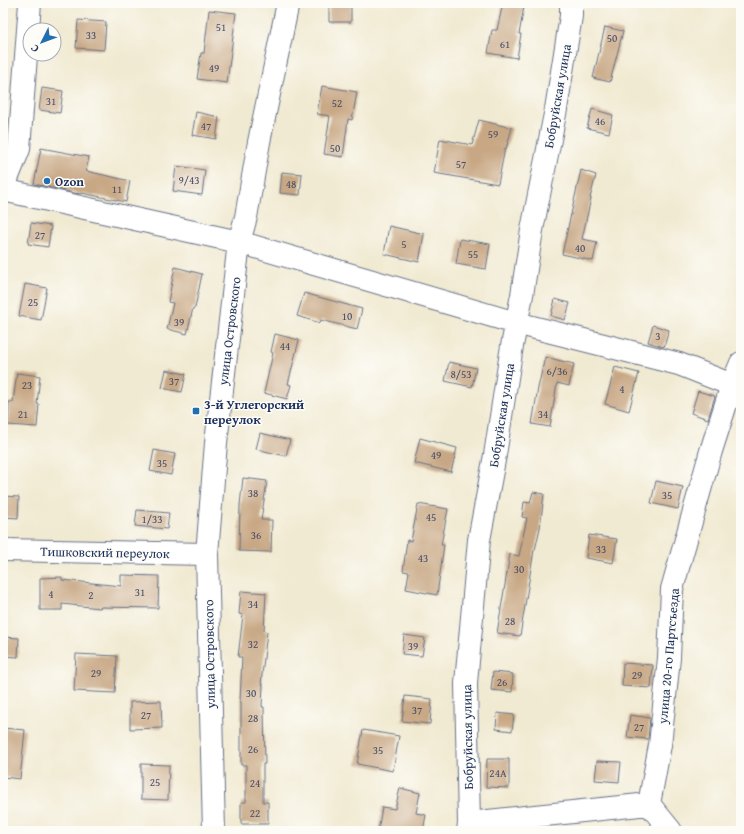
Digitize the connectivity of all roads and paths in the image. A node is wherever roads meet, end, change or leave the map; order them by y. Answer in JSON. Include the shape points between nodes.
{"nodes":[{"id":1,"x":30,"y":3,"type":"edge"},
{"id":2,"x":288,"y":3,"type":"edge"},
{"id":3,"x":571,"y":3,"type":"edge"},
{"id":4,"x":3,"y":189,"type":"edge"},
{"id":5,"x":239,"y":242,"type":"junction"},
{"id":6,"x":516,"y":323,"type":"junction"},
{"id":7,"x":741,"y":363,"type":"edge"},
{"id":8,"x":732,"y":385,"type":"junction"},
{"id":9,"x":3,"y":550,"type":"edge"},
{"id":10,"x":206,"y":554,"type":"junction"},
{"id":11,"x":649,"y":804,"type":"junction"},
{"id":12,"x":469,"y":827,"type":"edge"},
{"id":13,"x":214,"y":831,"type":"edge"},
{"id":14,"x":671,"y":831,"type":"edge"}],
"edges":[{"from":1,"to":4,"type":"street","via":[[19,149]]},
{"from":2,"to":5,"type":"street","name":"улица Островского"},
{"from":3,"to":6,"type":"street","name":"Бобруйская улица","via":[[557,101]]},
{"from":4,"to":5,"type":"street"},
{"from":5,"to":6,"type":"street"},
{"from":5,"to":10,"type":"street","name":"улица Островского"},
{"from":6,"to":8,"type":"street","via":[[679,364]]},
{"from":6,"to":12,"type":"street","name":"Бобруйская улица","via":[[496,455],[479,540],[466,683]]},
{"from":7,"to":8,"type":"street","name":"улица 20-го Партсъезда"},
{"from":8,"to":11,"type":"street","name":"улица 20-го Партсъезда","via":[[672,589],[669,658],[660,745]]},
{"from":9,"to":10,"type":"street","name":"Тишковский переулок"},
{"from":10,"to":13,"type":"street","name":"улица Островского"},
{"from":11,"to":12,"type":"street"},
{"from":11,"to":14,"type":"street"}]}
